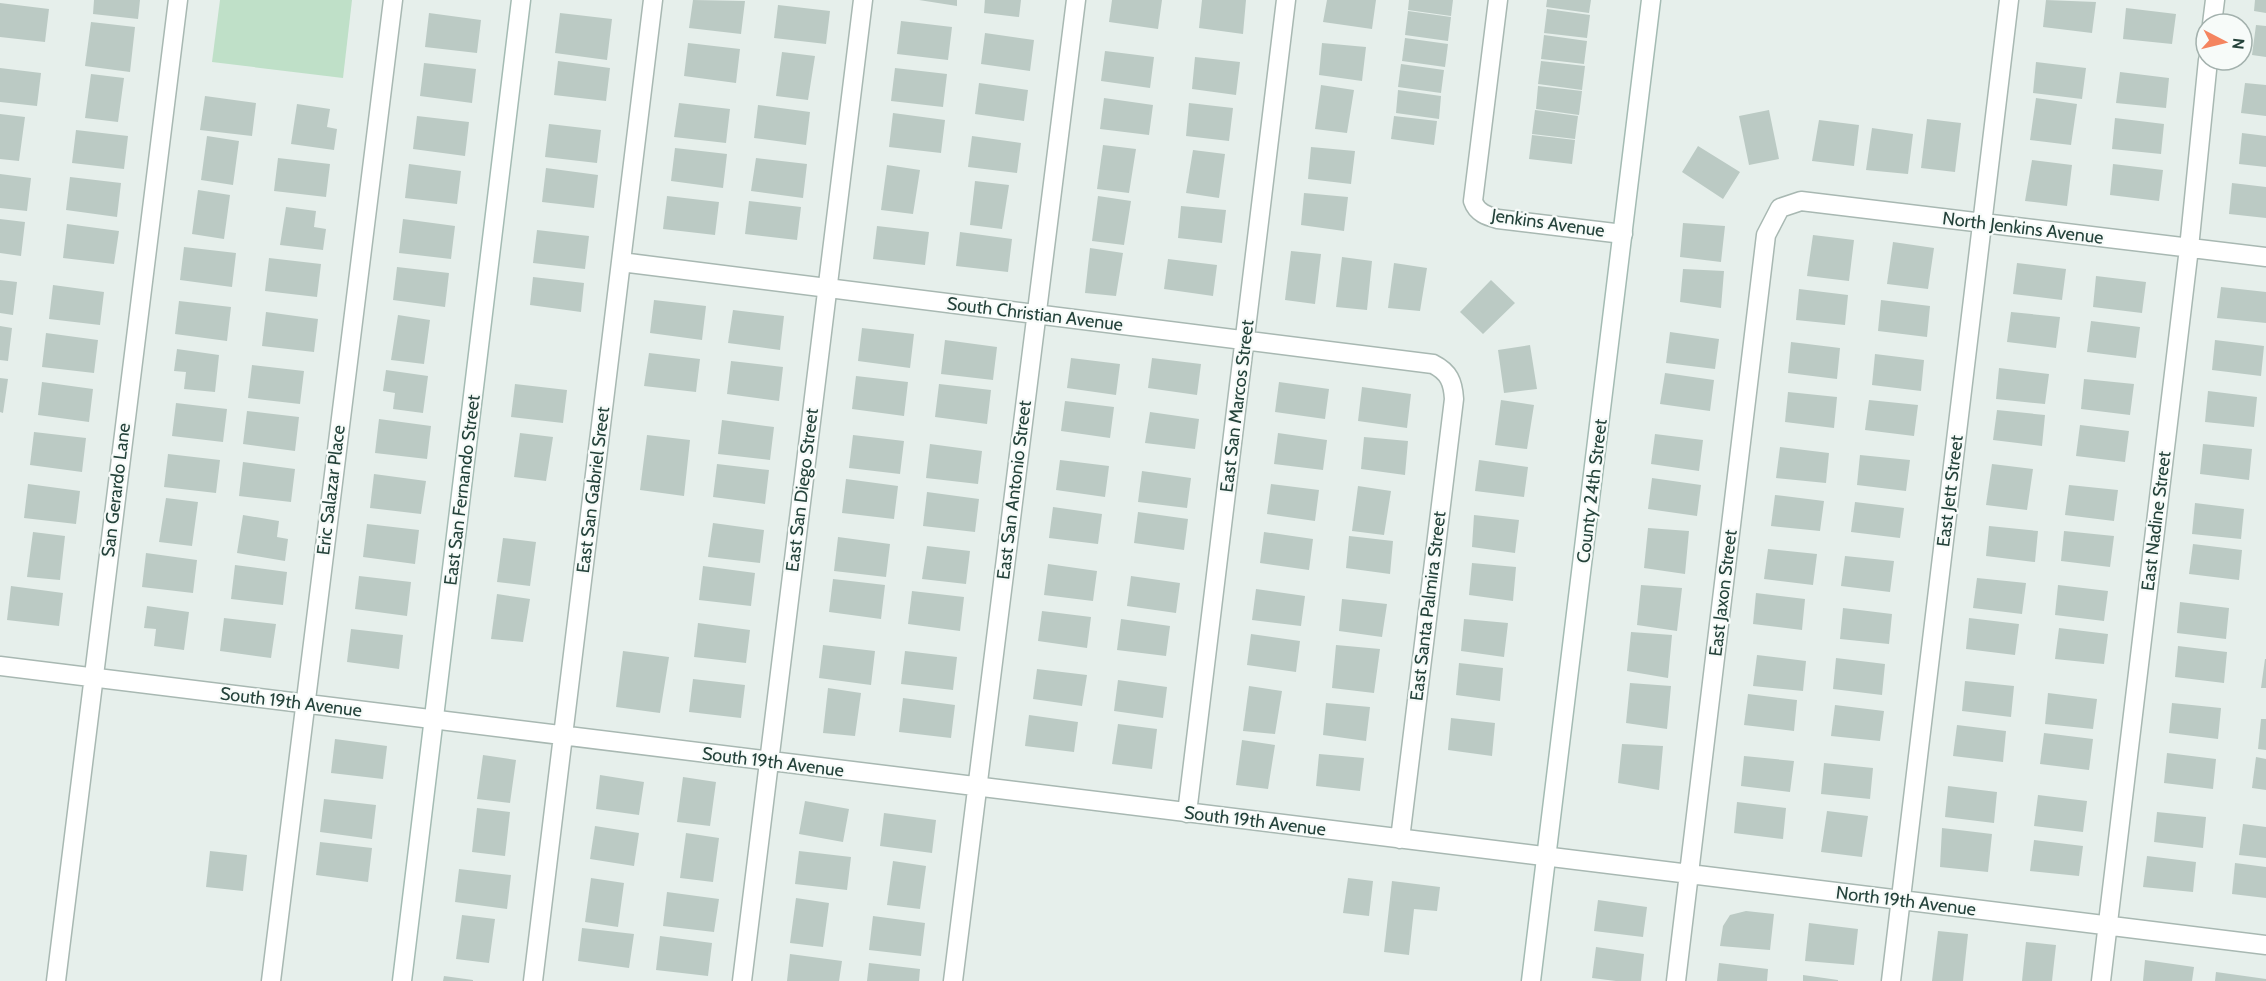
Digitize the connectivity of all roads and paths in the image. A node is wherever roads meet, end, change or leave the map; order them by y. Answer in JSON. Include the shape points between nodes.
{"nodes":[{"id":1,"x":178,"y":0,"type":"edge"},
{"id":2,"x":393,"y":0,"type":"edge"},
{"id":3,"x":521,"y":0,"type":"edge"},
{"id":4,"x":653,"y":0,"type":"edge"},
{"id":5,"x":863,"y":0,"type":"edge"},
{"id":6,"x":1076,"y":0,"type":"edge"},
{"id":7,"x":1286,"y":0,"type":"edge"},
{"id":8,"x":1498,"y":0,"type":"edge"},
{"id":9,"x":1651,"y":0,"type":"edge"},
{"id":10,"x":2009,"y":0,"type":"edge"},
{"id":11,"x":2207,"y":72,"type":"edge"},
{"id":12,"x":1780,"y":208,"type":"joint"},
{"id":13,"x":1982,"y":223,"type":"junction"},
{"id":14,"x":1623,"y":234,"type":"junction"},
{"id":15,"x":2189,"y":248,"type":"junction"},
{"id":16,"x":2266,"y":257,"type":"edge"},
{"id":17,"x":621,"y":262,"type":"junction"},
{"id":18,"x":827,"y":288,"type":"junction"},
{"id":19,"x":1036,"y":315,"type":"junction"},
{"id":20,"x":1246,"y":340,"type":"junction"},
{"id":21,"x":1447,"y":373,"type":"joint"},
{"id":22,"x":0,"y":666,"type":"edge"},
{"id":23,"x":93,"y":677,"type":"junction"},
{"id":24,"x":305,"y":704,"type":"junction"},
{"id":25,"x":434,"y":719,"type":"junction"},
{"id":26,"x":563,"y":736,"type":"junction"},
{"id":27,"x":769,"y":761,"type":"junction"},
{"id":28,"x":977,"y":787,"type":"junction"},
{"id":29,"x":1187,"y":813,"type":"junction"},
{"id":30,"x":1400,"y":839,"type":"junction"},
{"id":31,"x":1546,"y":857,"type":"junction"},
{"id":32,"x":1689,"y":875,"type":"junction"},
{"id":33,"x":1901,"y":901,"type":"junction"},
{"id":34,"x":2108,"y":926,"type":"junction"},
{"id":35,"x":2266,"y":945,"type":"edge"},
{"id":36,"x":56,"y":981,"type":"edge"},
{"id":37,"x":271,"y":981,"type":"edge"},
{"id":38,"x":402,"y":981,"type":"edge"},
{"id":39,"x":533,"y":981,"type":"edge"},
{"id":40,"x":742,"y":981,"type":"edge"},
{"id":41,"x":953,"y":981,"type":"edge"},
{"id":42,"x":1531,"y":981,"type":"edge"},
{"id":43,"x":1676,"y":981,"type":"edge"},
{"id":44,"x":1891,"y":981,"type":"edge"},
{"id":45,"x":2101,"y":981,"type":"edge"}],
"edges":[{"from":1,"to":23,"type":"street","name":"San Gerardo Lane"},
{"from":2,"to":24,"type":"street","name":"Eric Salazar Place"},
{"from":3,"to":25,"type":"street","name":"East San Fernando Street"},
{"from":4,"to":17,"type":"street","name":"East San Gabriel Sreet"},
{"from":5,"to":18,"type":"street","name":"East San Diego Street"},
{"from":6,"to":19,"type":"street","name":"East San Antonio Street"},
{"from":7,"to":20,"type":"street","name":"East San Marcos Street"},
{"from":8,"to":14,"type":"street","name":"Jenkins Avenue","via":[[1475,208],[1498,219]]},
{"from":9,"to":14,"type":"street","name":"County 24th Street"},
{"from":10,"to":13,"type":"street","name":"East Jett Street"},
{"from":11,"to":15,"type":"street","name":"East Nadine Street"},
{"from":12,"to":13,"type":"street","name":"North Jenkins Avenue","via":[[1801,201]]},
{"from":12,"to":32,"type":"street","name":"East Jaxon Street","via":[[1766,235]]},
{"from":13,"to":15,"type":"street","name":"North Jenkins Avenue"},
{"from":13,"to":33,"type":"street","name":"East Jett Street"},
{"from":14,"to":31,"type":"street","name":"County 24th Street"},
{"from":15,"to":16,"type":"street","name":"North Jenkins Avenue"},
{"from":15,"to":34,"type":"street","name":"East Nadine Street"},
{"from":17,"to":18,"type":"street","name":"South Christian Avenue"},
{"from":17,"to":26,"type":"street","name":"East San Gabriel Sreet"},
{"from":18,"to":19,"type":"street","name":"South Christian Avenue"},
{"from":18,"to":27,"type":"street","name":"East San Diego Street"},
{"from":19,"to":20,"type":"street","name":"South Christian Avenue"},
{"from":19,"to":28,"type":"street","name":"East San Antonio Street"},
{"from":20,"to":21,"type":"street","name":"South Christian Avenue","via":[[1433,364]]},
{"from":20,"to":29,"type":"street","name":"East San Marcos Street"},
{"from":21,"to":30,"type":"street","name":"East Santa Palmira Street","via":[[1454,399]]},
{"from":22,"to":23,"type":"street","name":"South 19th Avenue"},
{"from":23,"to":24,"type":"street","name":"South 19th Avenue"},
{"from":23,"to":36,"type":"street","name":"San Gerardo Lane"},
{"from":24,"to":25,"type":"street","name":"South 19th Avenue"},
{"from":24,"to":37,"type":"street","name":"Eric Salazar Place"},
{"from":25,"to":26,"type":"street","name":"South 19th Avenue"},
{"from":25,"to":38,"type":"street","name":"East San Fernando Street"},
{"from":26,"to":27,"type":"street","name":"South 19th Avenue"},
{"from":26,"to":39,"type":"street","name":"East San Gabriel Sreet"},
{"from":27,"to":28,"type":"street","name":"South 19th Avenue"},
{"from":27,"to":40,"type":"street","name":"East San Diego Street"},
{"from":28,"to":29,"type":"street","name":"South 19th Avenue"},
{"from":28,"to":41,"type":"street","name":"East San Antonio Street"},
{"from":29,"to":30,"type":"street","name":"South 19th Avenue"},
{"from":30,"to":31,"type":"street","name":"South 19th Avenue"},
{"from":31,"to":32,"type":"street","name":"North 19th Avenue"},
{"from":31,"to":42,"type":"street","name":"County 24th Street"},
{"from":32,"to":33,"type":"street","name":"North 19th Avenue"},
{"from":32,"to":43,"type":"street","name":"East Jaxon Street"},
{"from":33,"to":34,"type":"street","name":"North 19th Avenue"},
{"from":33,"to":44,"type":"street","name":"East Jett Street"},
{"from":34,"to":35,"type":"street","name":"North 19th Avenue"},
{"from":34,"to":45,"type":"street","name":"East Nadine Street"}]}
